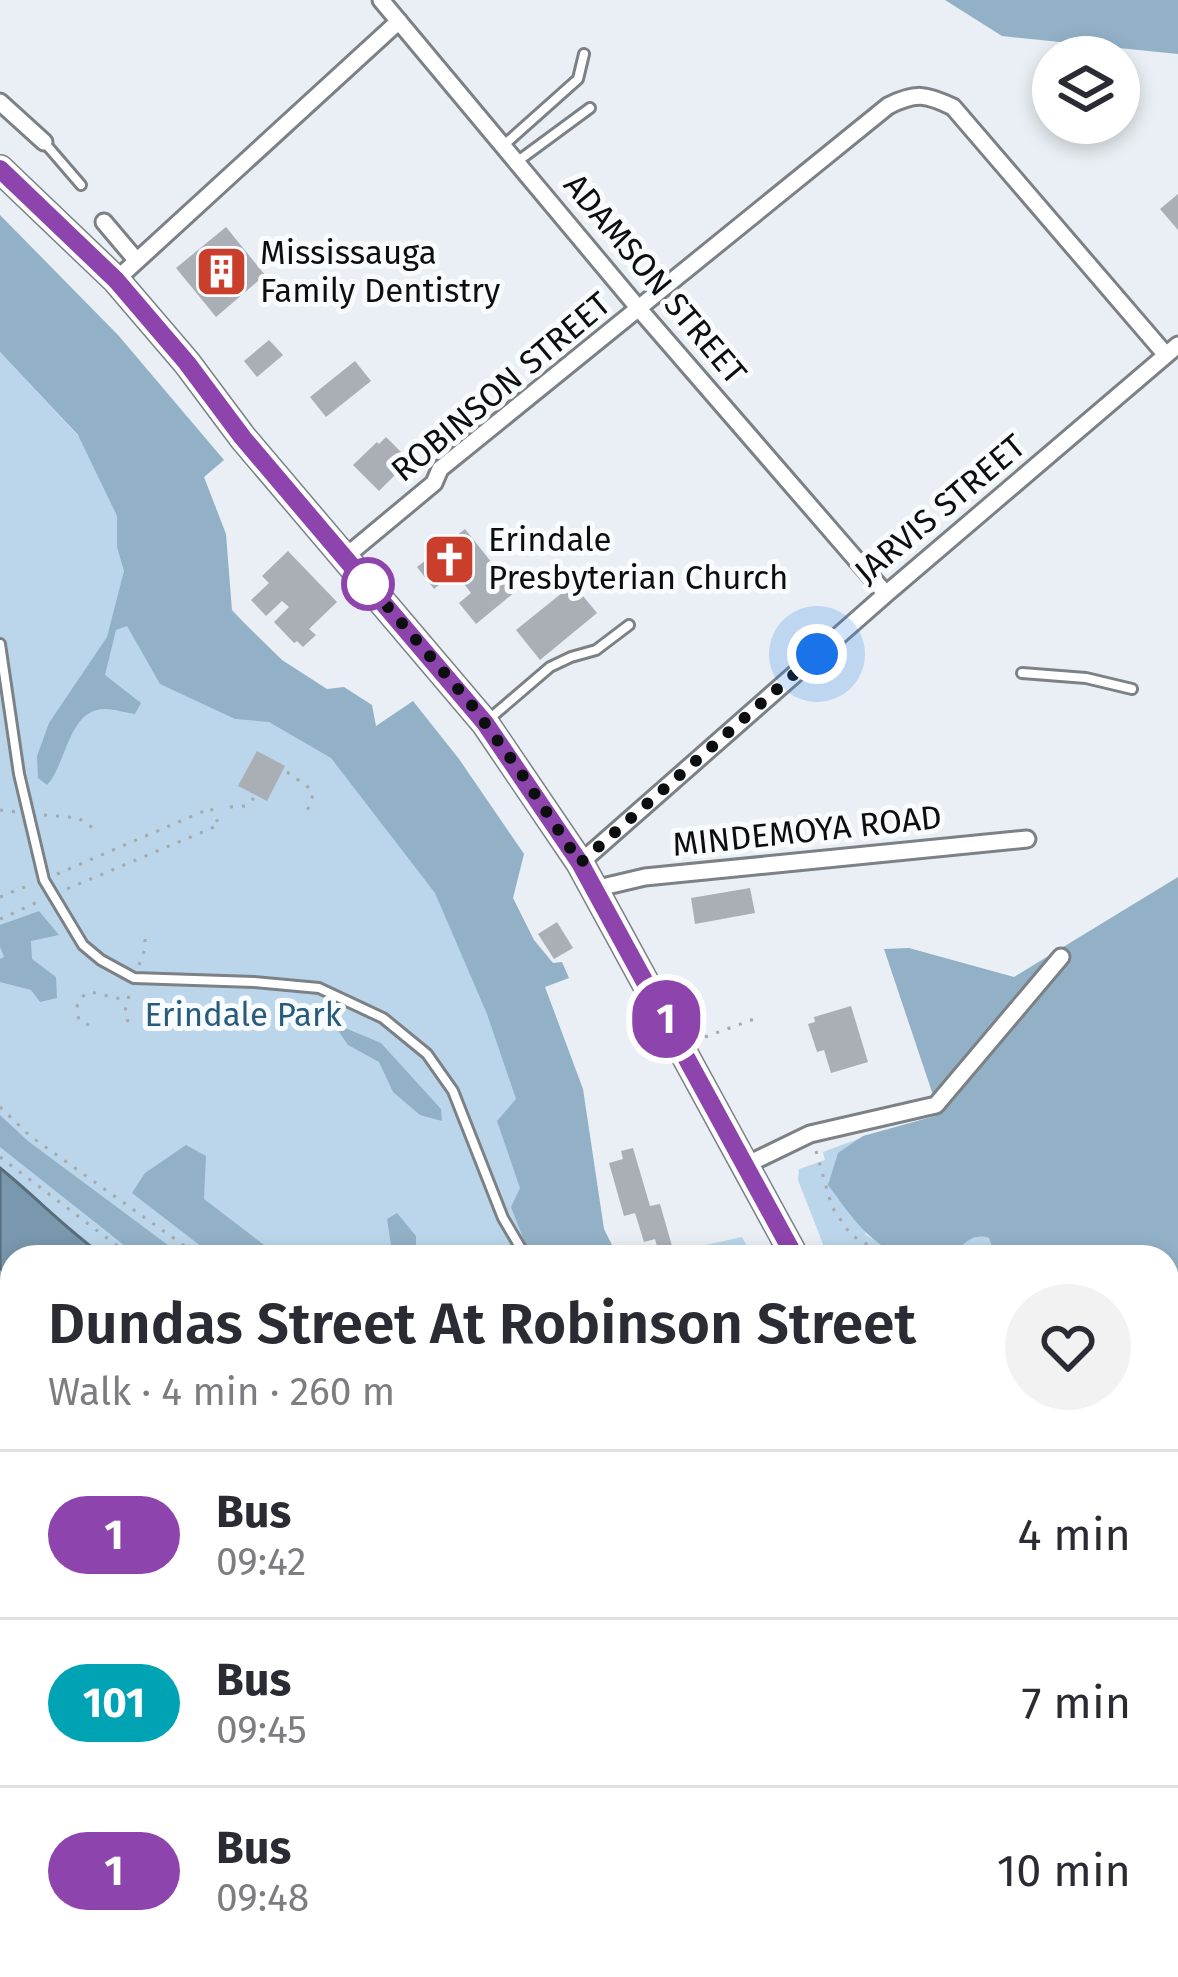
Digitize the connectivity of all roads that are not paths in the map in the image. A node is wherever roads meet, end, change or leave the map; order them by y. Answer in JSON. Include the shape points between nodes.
{"nodes":[{"id":1,"x":381,"y":0,"type":"edge"},
{"id":2,"x":399,"y":21,"type":"junction"},
{"id":3,"x":584,"y":53,"type":"dead end"},
{"id":4,"x":0,"y":102,"type":"edge"},
{"id":5,"x":590,"y":108,"type":"dead end"},
{"id":6,"x":44,"y":142,"type":"joint"},
{"id":7,"x":503,"y":146,"type":"junction"},
{"id":8,"x":517,"y":162,"type":"junction"},
{"id":9,"x":0,"y":169,"type":"edge"},
{"id":10,"x":81,"y":185,"type":"dead end"},
{"id":11,"x":104,"y":222,"type":"dead end"},
{"id":12,"x":137,"y":261,"type":"junction"},
{"id":13,"x":116,"y":280,"type":"junction"},
{"id":14,"x":640,"y":310,"type":"junction"},
{"id":15,"x":1172,"y":350,"type":"edge"},
{"id":16,"x":345,"y":557,"type":"junction"},
{"id":17,"x":886,"y":594,"type":"junction"},
{"id":18,"x":629,"y":625,"type":"dead end"},
{"id":19,"x":0,"y":644,"type":"edge"},
{"id":20,"x":1022,"y":673,"type":"dead end"},
{"id":21,"x":1132,"y":689,"type":"dead end"},
{"id":22,"x":485,"y":723,"type":"junction"},
{"id":23,"x":1027,"y":839,"type":"dead end"},
{"id":24,"x":580,"y":863,"type":"junction"},
{"id":25,"x":594,"y":890,"type":"junction"},
{"id":26,"x":1061,"y":957,"type":"dead end"},
{"id":27,"x":746,"y":1165,"type":"junction"},
{"id":28,"x":519,"y":1245,"type":"edge"},
{"id":29,"x":786,"y":1245,"type":"edge"}],
"edges":[{"from":1,"to":2,"type":"street","name":"ADAMSON STREET"},
{"from":2,"to":7,"type":"street","name":"ADAMSON STREET"},
{"from":2,"to":12,"type":"street"},
{"from":3,"to":7,"type":"lane","via":[[578,79]]},
{"from":4,"to":6,"type":"street"},
{"from":5,"to":8,"type":"lane"},
{"from":6,"to":10,"type":"lane"},
{"from":7,"to":8,"type":"street","name":"ADAMSON STREET"},
{"from":8,"to":14,"type":"street","name":"ADAMSON STREET"},
{"from":9,"to":13,"type":"main road"},
{"from":11,"to":12,"type":"street"},
{"from":12,"to":13,"type":"street"},
{"from":13,"to":16,"type":"main road"},
{"from":14,"to":15,"type":"street","name":"ROBINSON STREET","via":[[888,106],[925,95],[953,107]]},
{"from":14,"to":16,"type":"street","name":"ROBINSON STREET","via":[[440,469],[434,483]]},
{"from":14,"to":17,"type":"street","name":"ADAMSON STREET"},
{"from":15,"to":17,"type":"street","name":"JARVIS STREET"},
{"from":16,"to":22,"type":"main road"},
{"from":17,"to":24,"type":"street","name":"JARVIS STREET"},
{"from":18,"to":22,"type":"lane","via":[[596,650],[550,667]]},
{"from":19,"to":28,"type":"lane","via":[[44,880],[85,947],[134,978],[319,988],[383,1018],[428,1054],[453,1091]]},
{"from":20,"to":21,"type":"lane"},
{"from":22,"to":24,"type":"main road"},
{"from":23,"to":25,"type":"street","name":"MINDEMOYA ROAD"},
{"from":24,"to":25,"type":"main road"},
{"from":25,"to":27,"type":"main road"},
{"from":26,"to":27,"type":"street","via":[[936,1105],[810,1134]]},
{"from":27,"to":29,"type":"main road"}]}
